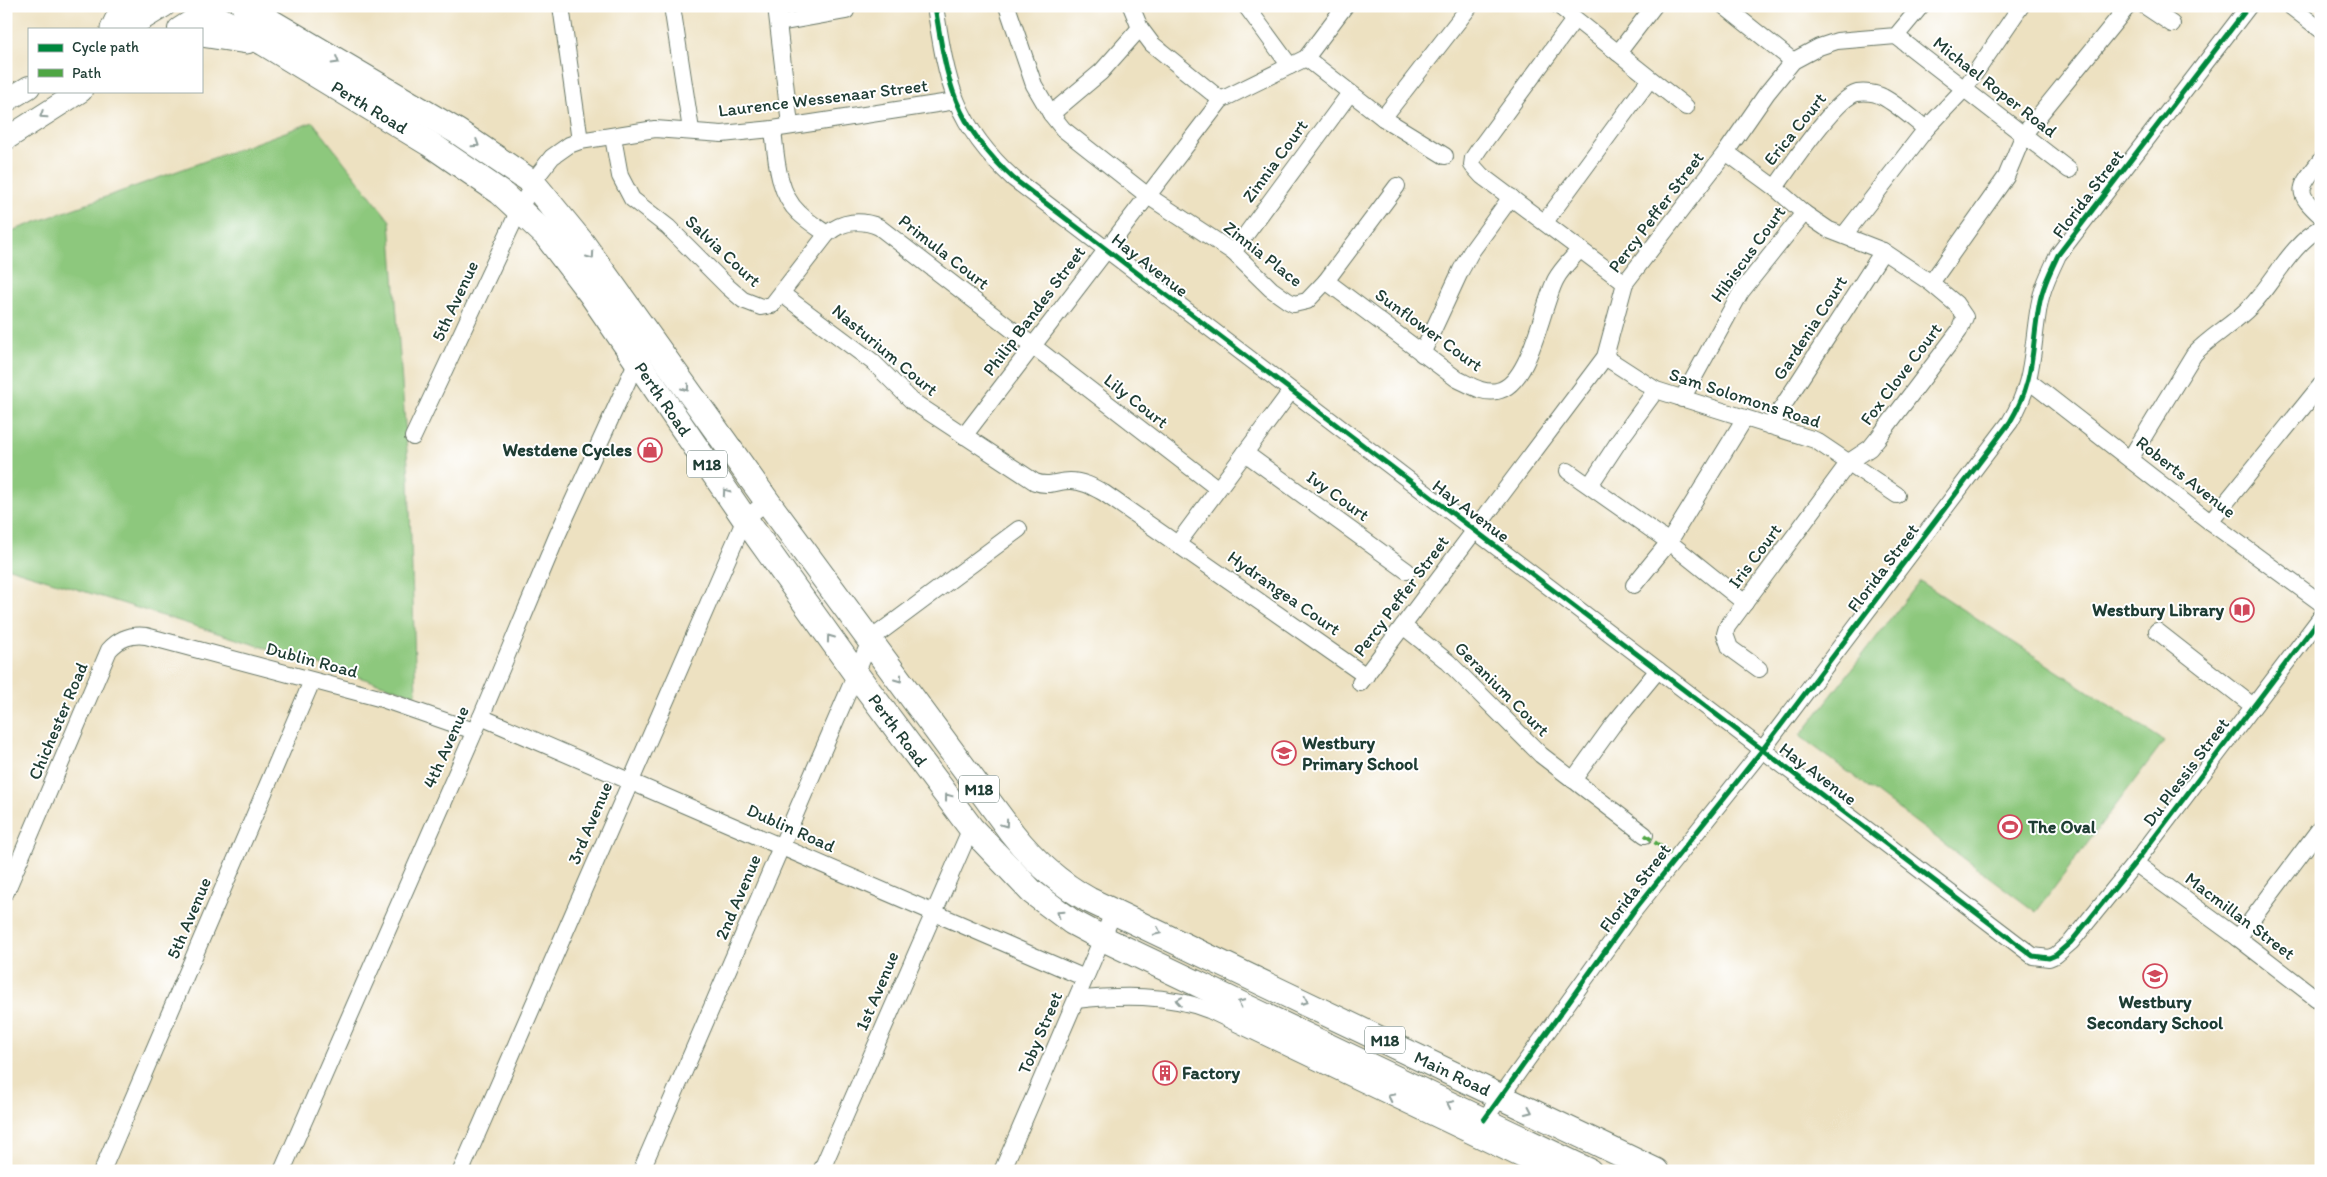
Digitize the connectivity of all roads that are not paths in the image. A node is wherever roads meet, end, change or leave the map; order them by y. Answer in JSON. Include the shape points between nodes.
{"nodes":[{"id":1,"x":124,"y":6,"type":"edge"},
{"id":2,"x":164,"y":6,"type":"edge"},
{"id":3,"x":244,"y":6,"type":"edge"},
{"id":4,"x":285,"y":6,"type":"edge"},
{"id":5,"x":561,"y":6,"type":"edge"},
{"id":6,"x":672,"y":6,"type":"edge"},
{"id":7,"x":776,"y":6,"type":"edge"},
{"id":8,"x":935,"y":6,"type":"edge"},
{"id":9,"x":1007,"y":6,"type":"edge"},
{"id":10,"x":1131,"y":6,"type":"edge"},
{"id":11,"x":1246,"y":6,"type":"edge"},
{"id":12,"x":1345,"y":6,"type":"edge"},
{"id":13,"x":1559,"y":6,"type":"edge"},
{"id":14,"x":1654,"y":6,"type":"edge"},
{"id":15,"x":1724,"y":6,"type":"edge"},
{"id":16,"x":1921,"y":6,"type":"edge"},
{"id":17,"x":2021,"y":6,"type":"edge"},
{"id":18,"x":2128,"y":6,"type":"edge"},
{"id":19,"x":2145,"y":6,"type":"edge"},
{"id":20,"x":2249,"y":6,"type":"edge"},
{"id":21,"x":2290,"y":6,"type":"edge"},
{"id":22,"x":1468,"y":8,"type":"edge"},
{"id":23,"x":846,"y":11,"type":"dead end"},
{"id":24,"x":204,"y":15,"type":"edge"},
{"id":25,"x":1574,"y":20,"type":"junction"},
{"id":26,"x":778,"y":23,"type":"junction"},
{"id":27,"x":2172,"y":24,"type":"dead end"},
{"id":28,"x":113,"y":28,"type":"edge"},
{"id":29,"x":128,"y":28,"type":"edge"},
{"id":30,"x":181,"y":28,"type":"edge"},
{"id":31,"x":1140,"y":28,"type":"junction"},
{"id":32,"x":2321,"y":30,"type":"edge"},
{"id":33,"x":1896,"y":36,"type":"junction"},
{"id":34,"x":304,"y":42,"type":"junction"},
{"id":35,"x":1618,"y":53,"type":"junction"},
{"id":36,"x":1306,"y":58,"type":"junction"},
{"id":37,"x":1793,"y":61,"type":"junction"},
{"id":38,"x":1290,"y":66,"type":"junction"},
{"id":39,"x":1650,"y":79,"type":"junction"},
{"id":40,"x":28,"y":88,"type":"edge"},
{"id":41,"x":1964,"y":88,"type":"junction"},
{"id":42,"x":78,"y":92,"type":"edge"},
{"id":43,"x":1350,"y":93,"type":"junction"},
{"id":44,"x":7,"y":98,"type":"edge"},
{"id":45,"x":1221,"y":100,"type":"junction"},
{"id":46,"x":956,"y":101,"type":"junction"},
{"id":47,"x":1686,"y":107,"type":"dead end"},
{"id":48,"x":1051,"y":114,"type":"junction"},
{"id":49,"x":1383,"y":118,"type":"junction"},
{"id":50,"x":790,"y":125,"type":"junction"},
{"id":51,"x":773,"y":129,"type":"junction"},
{"id":52,"x":1926,"y":129,"type":"junction"},
{"id":53,"x":691,"y":130,"type":"junction"},
{"id":54,"x":2024,"y":134,"type":"junction"},
{"id":55,"x":613,"y":137,"type":"junction"},
{"id":56,"x":6,"y":139,"type":"edge"},
{"id":57,"x":580,"y":141,"type":"junction"},
{"id":58,"x":1726,"y":152,"type":"junction"},
{"id":59,"x":1445,"y":156,"type":"dead end"},
{"id":60,"x":2320,"y":161,"type":"edge"},
{"id":61,"x":2069,"y":170,"type":"dead end"},
{"id":62,"x":533,"y":183,"type":"junction"},
{"id":63,"x":1397,"y":186,"type":"dead end"},
{"id":64,"x":1775,"y":188,"type":"junction"},
{"id":65,"x":1148,"y":196,"type":"junction"},
{"id":66,"x":1512,"y":197,"type":"junction"},
{"id":67,"x":520,"y":208,"type":"junction"},
{"id":68,"x":1804,"y":213,"type":"junction"},
{"id":69,"x":2321,"y":216,"type":"edge"},
{"id":70,"x":1545,"y":222,"type":"junction"},
{"id":71,"x":2321,"y":228,"type":"edge"},
{"id":72,"x":827,"y":234,"type":"junction"},
{"id":73,"x":1844,"y":235,"type":"junction"},
{"id":74,"x":1106,"y":248,"type":"junction"},
{"id":75,"x":1580,"y":250,"type":"junction"},
{"id":76,"x":1883,"y":251,"type":"junction"},
{"id":77,"x":1233,"y":252,"type":"junction"},
{"id":78,"x":1326,"y":281,"type":"junction"},
{"id":79,"x":1625,"y":283,"type":"junction"},
{"id":80,"x":1932,"y":283,"type":"junction"},
{"id":81,"x":782,"y":294,"type":"junction"},
{"id":82,"x":655,"y":345,"type":"junction"},
{"id":83,"x":1031,"y":347,"type":"junction"},
{"id":84,"x":1422,"y":354,"type":"junction"},
{"id":85,"x":1606,"y":357,"type":"junction"},
{"id":86,"x":636,"y":362,"type":"junction"},
{"id":87,"x":2029,"y":381,"type":"junction"},
{"id":88,"x":2321,"y":385,"type":"edge"},
{"id":89,"x":1656,"y":390,"type":"junction"},
{"id":90,"x":1291,"y":391,"type":"junction"},
{"id":91,"x":1682,"y":399,"type":"junction"},
{"id":92,"x":1745,"y":418,"type":"junction"},
{"id":93,"x":1770,"y":426,"type":"junction"},
{"id":94,"x":964,"y":436,"type":"junction"},
{"id":95,"x":413,"y":437,"type":"dead end"},
{"id":96,"x":1245,"y":453,"type":"junction"},
{"id":97,"x":2130,"y":459,"type":"junction"},
{"id":98,"x":1849,"y":462,"type":"junction"},
{"id":99,"x":1568,"y":471,"type":"dead end"},
{"id":100,"x":1590,"y":485,"type":"junction"},
{"id":101,"x":1217,"y":488,"type":"junction"},
{"id":102,"x":1897,"y":495,"type":"dead end"},
{"id":103,"x":767,"y":500,"type":"junction"},
{"id":104,"x":745,"y":519,"type":"junction"},
{"id":105,"x":2210,"y":522,"type":"junction"},
{"id":106,"x":1019,"y":529,"type":"dead end"},
{"id":107,"x":1475,"y":531,"type":"junction"},
{"id":108,"x":1669,"y":542,"type":"junction"},
{"id":109,"x":1178,"y":543,"type":"junction"},
{"id":110,"x":1407,"y":572,"type":"dead end"},
{"id":111,"x":1634,"y":585,"type":"dead end"},
{"id":112,"x":1745,"y":603,"type":"junction"},
{"id":113,"x":2321,"y":603,"type":"edge"},
{"id":114,"x":2321,"y":617,"type":"edge"},
{"id":115,"x":1403,"y":626,"type":"junction"},
{"id":116,"x":2158,"y":631,"type":"dead end"},
{"id":117,"x":137,"y":635,"type":"joint"},
{"id":118,"x":871,"y":639,"type":"junction"},
{"id":119,"x":1759,"y":669,"type":"dead end"},
{"id":120,"x":1658,"y":670,"type":"junction"},
{"id":121,"x":856,"y":674,"type":"junction"},
{"id":122,"x":1363,"y":680,"type":"joint"},
{"id":123,"x":312,"y":681,"type":"junction"},
{"id":124,"x":2253,"y":706,"type":"junction"},
{"id":125,"x":478,"y":724,"type":"junction"},
{"id":126,"x":1763,"y":750,"type":"junction"},
{"id":127,"x":1572,"y":780,"type":"junction"},
{"id":128,"x":630,"y":781,"type":"junction"},
{"id":129,"x":2321,"y":827,"type":"edge"},
{"id":130,"x":971,"y":828,"type":"junction"},
{"id":131,"x":1646,"y":835,"type":"dead end"},
{"id":132,"x":782,"y":846,"type":"junction"},
{"id":133,"x":2135,"y":862,"type":"junction"},
{"id":134,"x":6,"y":892,"type":"edge"},
{"id":135,"x":1114,"y":911,"type":"junction"},
{"id":136,"x":933,"y":913,"type":"junction"},
{"id":137,"x":1102,"y":938,"type":"junction"},
{"id":138,"x":2238,"y":938,"type":"junction"},
{"id":139,"x":2071,"y":942,"type":"joint"},
{"id":140,"x":1085,"y":978,"type":"junction"},
{"id":141,"x":1076,"y":1000,"type":"junction"},
{"id":142,"x":2321,"y":1002,"type":"edge"},
{"id":143,"x":1499,"y":1096,"type":"junction"},
{"id":144,"x":1484,"y":1120,"type":"junction"},
{"id":145,"x":102,"y":1171,"type":"edge"},
{"id":146,"x":282,"y":1171,"type":"edge"},
{"id":147,"x":461,"y":1171,"type":"edge"},
{"id":148,"x":641,"y":1171,"type":"edge"},
{"id":149,"x":821,"y":1171,"type":"edge"},
{"id":150,"x":1002,"y":1171,"type":"edge"},
{"id":151,"x":1545,"y":1171,"type":"edge"},
{"id":152,"x":1589,"y":1171,"type":"edge"},
{"id":153,"x":1656,"y":1171,"type":"edge"}],
"edges":[{"from":1,"to":28,"type":"main road"},
{"from":2,"to":29,"type":"main road"},
{"from":3,"to":34,"type":"main road","name":"Perth Road","number":"M18"},
{"from":4,"to":34,"type":"main road","via":[[293,28]]},
{"from":5,"to":57,"type":"street"},
{"from":6,"to":53,"type":"street"},
{"from":7,"to":26,"type":"street"},
{"from":8,"to":46,"type":"street","name":"Hay Avenue","via":[[944,59]]},
{"from":9,"to":48,"type":"street","name":"Zinnia Place","via":[[1028,68]]},
{"from":10,"to":31,"type":"street"},
{"from":11,"to":38,"type":"street"},
{"from":12,"to":36,"type":"street","name":"Philip Bandes Street"},
{"from":13,"to":25,"type":"street"},
{"from":14,"to":35,"type":"street"},
{"from":15,"to":37,"type":"street"},
{"from":16,"to":33,"type":"street"},
{"from":17,"to":41,"type":"street"},
{"from":18,"to":54,"type":"street"},
{"from":19,"to":27,"type":"street"},
{"from":20,"to":87,"type":"street","name":"Florida Street","via":[[2058,255],[2046,278],[2039,304]]},
{"from":21,"to":32,"type":"street"},
{"from":22,"to":49,"type":"street"},
{"from":23,"to":26,"type":"street"},
{"from":24,"to":30,"type":"main road"},
{"from":24,"to":67,"type":"main road","name":"Perth Road","number":"M18","via":[[264,43],[477,175]]},
{"from":25,"to":35,"type":"street"},
{"from":25,"to":66,"type":"street","via":[[1473,158],[1472,165],[1476,170]]},
{"from":26,"to":50,"type":"street"},
{"from":31,"to":45,"type":"street","via":[[1160,52]]},
{"from":31,"to":48,"type":"street","via":[[1101,72]]},
{"from":33,"to":37,"type":"street","name":"Percy Peffer Street","via":[[1837,41]]},
{"from":33,"to":41,"type":"street","name":"Michael Roper Road"},
{"from":34,"to":62,"type":"main road","name":"Perth Road","number":"M18","one_way":true,"via":[[458,132]]},
{"from":35,"to":39,"type":"street"},
{"from":36,"to":38,"type":"street","name":"Philip Bandes Street"},
{"from":36,"to":43,"type":"street"},
{"from":37,"to":58,"type":"street","name":"Percy Peffer Street"},
{"from":38,"to":45,"type":"street","name":"Philip Bandes Street"},
{"from":39,"to":47,"type":"street"},
{"from":39,"to":70,"type":"street"},
{"from":40,"to":44,"type":"main road"},
{"from":41,"to":52,"type":"street"},
{"from":41,"to":54,"type":"street","name":"Michael Roper Road"},
{"from":42,"to":56,"type":"main road","one_way":true},
{"from":43,"to":49,"type":"street"},
{"from":43,"to":77,"type":"street","name":"Zinnia Court"},
{"from":45,"to":65,"type":"street","name":"Philip Bandes Street"},
{"from":46,"to":50,"type":"street","name":"Laurence Wessenaar Street"},
{"from":46,"to":74,"type":"street","name":"Hay Avenue","via":[[977,141],[998,164]]},
{"from":48,"to":65,"type":"street","name":"Zinnia Place","via":[[1063,128]]},
{"from":49,"to":59,"type":"street"},
{"from":50,"to":51,"type":"street","name":"Laurence Wessenaar Street"},
{"from":51,"to":53,"type":"street","name":"Laurence Wessenaar Street","via":[[722,134]]},
{"from":51,"to":72,"type":"street","via":[[778,167],[787,196],[798,212]]},
{"from":52,"to":64,"type":"street","name":"Erica Court","via":[[1883,96],[1856,93],[1833,112]]},
{"from":52,"to":73,"type":"street"},
{"from":53,"to":55,"type":"street","name":"Laurence Wessenaar Street","via":[[655,130]]},
{"from":54,"to":61,"type":"street","name":"Michael Roper Road"},
{"from":54,"to":80,"type":"street","via":[[2006,177]]},
{"from":55,"to":57,"type":"street","name":"Laurence Wessenaar Street"},
{"from":55,"to":81,"type":"street","name":"Salvia Court","via":[[620,176],[632,200],[668,227],[743,300],[767,307]]},
{"from":57,"to":62,"type":"street","name":"Laurence Wessenaar Street","via":[[552,157]]},
{"from":58,"to":64,"type":"street","name":"Fox Clove Court"},
{"from":58,"to":79,"type":"street","name":"Percy Peffer Street"},
{"from":60,"to":69,"type":"street","via":[[2303,183],[2301,193],[2305,202]]},
{"from":62,"to":67,"type":"street","name":"5th Avenue"},
{"from":62,"to":82,"type":"main road","name":"Perth Road","number":"M18","one_way":true,"via":[[583,244]]},
{"from":63,"to":78,"type":"street"},
{"from":64,"to":68,"type":"street","name":"Fox Clove Court"},
{"from":65,"to":74,"type":"street","name":"Philip Bandes Street"},
{"from":65,"to":77,"type":"street","name":"Zinnia Place"},
{"from":66,"to":70,"type":"street"},
{"from":66,"to":84,"type":"street","via":[[1471,252]]},
{"from":67,"to":86,"type":"main road","name":"Perth Road","number":"M18","via":[[565,257]]},
{"from":67,"to":95,"type":"street","name":"5th Avenue"},
{"from":68,"to":73,"type":"street","name":"Fox Clove Court","via":[[1829,230]]},
{"from":68,"to":91,"type":"street","name":"Hibiscus Court","via":[[1741,292]]},
{"from":70,"to":75,"type":"street"},
{"from":71,"to":97,"type":"street","via":[[2305,240],[2252,306],[2194,354]]},
{"from":72,"to":81,"type":"street","name":"Salvia Court"},
{"from":72,"to":83,"type":"street","name":"Primula Court","via":[[843,223],[879,227]]},
{"from":73,"to":76,"type":"street","name":"Fox Clove Court"},
{"from":74,"to":83,"type":"street","name":"Philip Bandes Street"},
{"from":74,"to":90,"type":"street","name":"Hay Avenue"},
{"from":75,"to":79,"type":"street"},
{"from":75,"to":84,"type":"street","name":"Sunflower Court","via":[[1555,280],[1536,339],[1524,363],[1505,388],[1479,390]]},
{"from":76,"to":80,"type":"street","name":"Fox Clove Court"},
{"from":76,"to":93,"type":"street","name":"Gardenia Court"},
{"from":77,"to":78,"type":"street","name":"Zinnia Place","via":[[1272,289],[1294,304],[1307,301]]},
{"from":78,"to":84,"type":"street","name":"Sunflower Court"},
{"from":79,"to":85,"type":"street","name":"Percy Peffer Street"},
{"from":80,"to":98,"type":"street","name":"Fox Clove Court","via":[[1962,312],[1965,317],[1963,325],[1874,443]]},
{"from":81,"to":94,"type":"street","name":"Nasturium Court","via":[[873,362],[912,402]]},
{"from":82,"to":86,"type":"street","name":"4th Avenue"},
{"from":82,"to":103,"type":"main road","name":"Perth Road","number":"M18","one_way":true},
{"from":83,"to":94,"type":"street","name":"Philip Bandes Street"},
{"from":83,"to":101,"type":"street","name":"Lily Court"},
{"from":85,"to":89,"type":"street","name":"Sam Solomons Road"},
{"from":85,"to":107,"type":"street","name":"Percy Peffer Street"},
{"from":104,"to":86,"type":"main road","name":"Perth Road","number":"M18","one_way":true},
{"from":86,"to":125,"type":"street","name":"4th Avenue","via":[[557,536]]},
{"from":87,"to":97,"type":"street","name":"Roberts Avenue"},
{"from":87,"to":126,"type":"street","name":"Florida Street","via":[[2005,428]]},
{"from":88,"to":105,"type":"street"},
{"from":89,"to":91,"type":"street","name":"Sam Solomons Road"},
{"from":89,"to":100,"type":"street"},
{"from":90,"to":96,"type":"street"},
{"from":90,"to":107,"type":"street","name":"Hay Avenue"},
{"from":91,"to":92,"type":"street","name":"Sam Solomons Road"},
{"from":92,"to":93,"type":"street","name":"Sam Solomons Road"},
{"from":92,"to":108,"type":"street"},
{"from":93,"to":98,"type":"street","name":"Sam Solomons Road","via":[[1815,440]]},
{"from":94,"to":109,"type":"street","name":"Nasturium Court","via":[[1035,482],[1048,485],[1076,482],[1094,487]]},
{"from":96,"to":101,"type":"street"},
{"from":96,"to":110,"type":"street","name":"Ivy Court"},
{"from":97,"to":105,"type":"street","name":"Roberts Avenue"},
{"from":98,"to":102,"type":"street","name":"Sam Solomons Road"},
{"from":98,"to":112,"type":"street","name":"Iris Court"},
{"from":99,"to":100,"type":"street"},
{"from":100,"to":108,"type":"street"},
{"from":101,"to":109,"type":"street"},
{"from":103,"to":104,"type":"street","name":"3rd Avenue"},
{"from":103,"to":118,"type":"main road","name":"Perth Road","number":"M18"},
{"from":121,"to":104,"type":"main road","name":"Perth Road","number":"M18","one_way":true},
{"from":104,"to":128,"type":"street","name":"3rd Avenue"},
{"from":105,"to":113,"type":"street","name":"Roberts Avenue"},
{"from":106,"to":118,"type":"street"},
{"from":107,"to":115,"type":"street","name":"Percy Peffer Street"},
{"from":107,"to":120,"type":"street","name":"Hay Avenue"},
{"from":108,"to":111,"type":"street"},
{"from":108,"to":112,"type":"street"},
{"from":109,"to":122,"type":"street","name":"Hydrangea Court"},
{"from":112,"to":119,"type":"street","name":"Iris Court","via":[[1724,634],[1730,648]]},
{"from":114,"to":124,"type":"street","name":"Du Plessis Street"},
{"from":115,"to":122,"type":"street","name":"Percy Peffer Street"},
{"from":115,"to":127,"type":"street","name":"Geranium Court","via":[[1431,646],[1522,738]]},
{"from":116,"to":124,"type":"street"},
{"from":117,"to":123,"type":"street","name":"Dublin Road"},
{"from":117,"to":134,"type":"street","name":"Chichester Road","via":[[121,639],[109,650]]},
{"from":118,"to":121,"type":"street","name":"2nd Avenue"},
{"from":118,"to":135,"type":"main road","name":"Perth Road","number":"M18","one_way":true,"via":[[1030,856],[1055,879]]},
{"from":120,"to":126,"type":"street","name":"Hay Avenue"},
{"from":120,"to":127,"type":"street"},
{"from":130,"to":121,"type":"main road","name":"Perth Road","number":"M18","one_way":true},
{"from":121,"to":132,"type":"street","name":"2nd Avenue"},
{"from":123,"to":125,"type":"street","name":"Dublin Road"},
{"from":123,"to":145,"type":"street","name":"5th Avenue"},
{"from":124,"to":133,"type":"street","name":"Du Plessis Street"},
{"from":125,"to":128,"type":"street","name":"Dublin Road"},
{"from":125,"to":146,"type":"street","name":"4th Avenue"},
{"from":126,"to":139,"type":"street","name":"Hay Avenue","via":[[2033,956],[2049,958]]},
{"from":126,"to":143,"type":"street","name":"Florida Street","via":[[1633,912]]},
{"from":127,"to":131,"type":"street","name":"Geranium Court"},
{"from":128,"to":132,"type":"street","name":"Dublin Road"},
{"from":128,"to":147,"type":"street","name":"3rd Avenue"},
{"from":129,"to":138,"type":"street"},
{"from":130,"to":136,"type":"street","name":"1st Avenue"},
{"from":137,"to":130,"type":"main road","name":"Perth Road","number":"M18","one_way":true,"via":[[1072,922],[1032,892]]},
{"from":132,"to":136,"type":"street","name":"Dublin Road"},
{"from":132,"to":148,"type":"street","name":"2nd Avenue"},
{"from":133,"to":138,"type":"street","name":"Macmillan Street"},
{"from":133,"to":139,"type":"street","name":"Du Plessis Street"},
{"from":135,"to":137,"type":"street","name":"Toby Street"},
{"from":135,"to":143,"type":"main road","name":"Main Road","number":"M18","one_way":true},
{"from":136,"to":140,"type":"street","name":"Dublin Road"},
{"from":136,"to":149,"type":"street","name":"1st Avenue"},
{"from":137,"to":140,"type":"street","name":"Toby Street"},
{"from":144,"to":137,"type":"main road","name":"Main Road","number":"M18","one_way":true},
{"from":138,"to":142,"type":"street","name":"Macmillan Street"},
{"from":140,"to":141,"type":"street","name":"Toby Street"},
{"from":141,"to":150,"type":"street","name":"Toby Street"},
{"from":151,"to":141,"type":"street","one_way":true,"via":[[1202,1007],[1164,999],[1104,997]]},
{"from":143,"to":144,"type":"street","name":"Florida Street"},
{"from":143,"to":153,"type":"main road","name":"Main Road","number":"M18","one_way":true},
{"from":144,"to":152,"type":"main road","name":"Main Road","number":"M18"}]}
